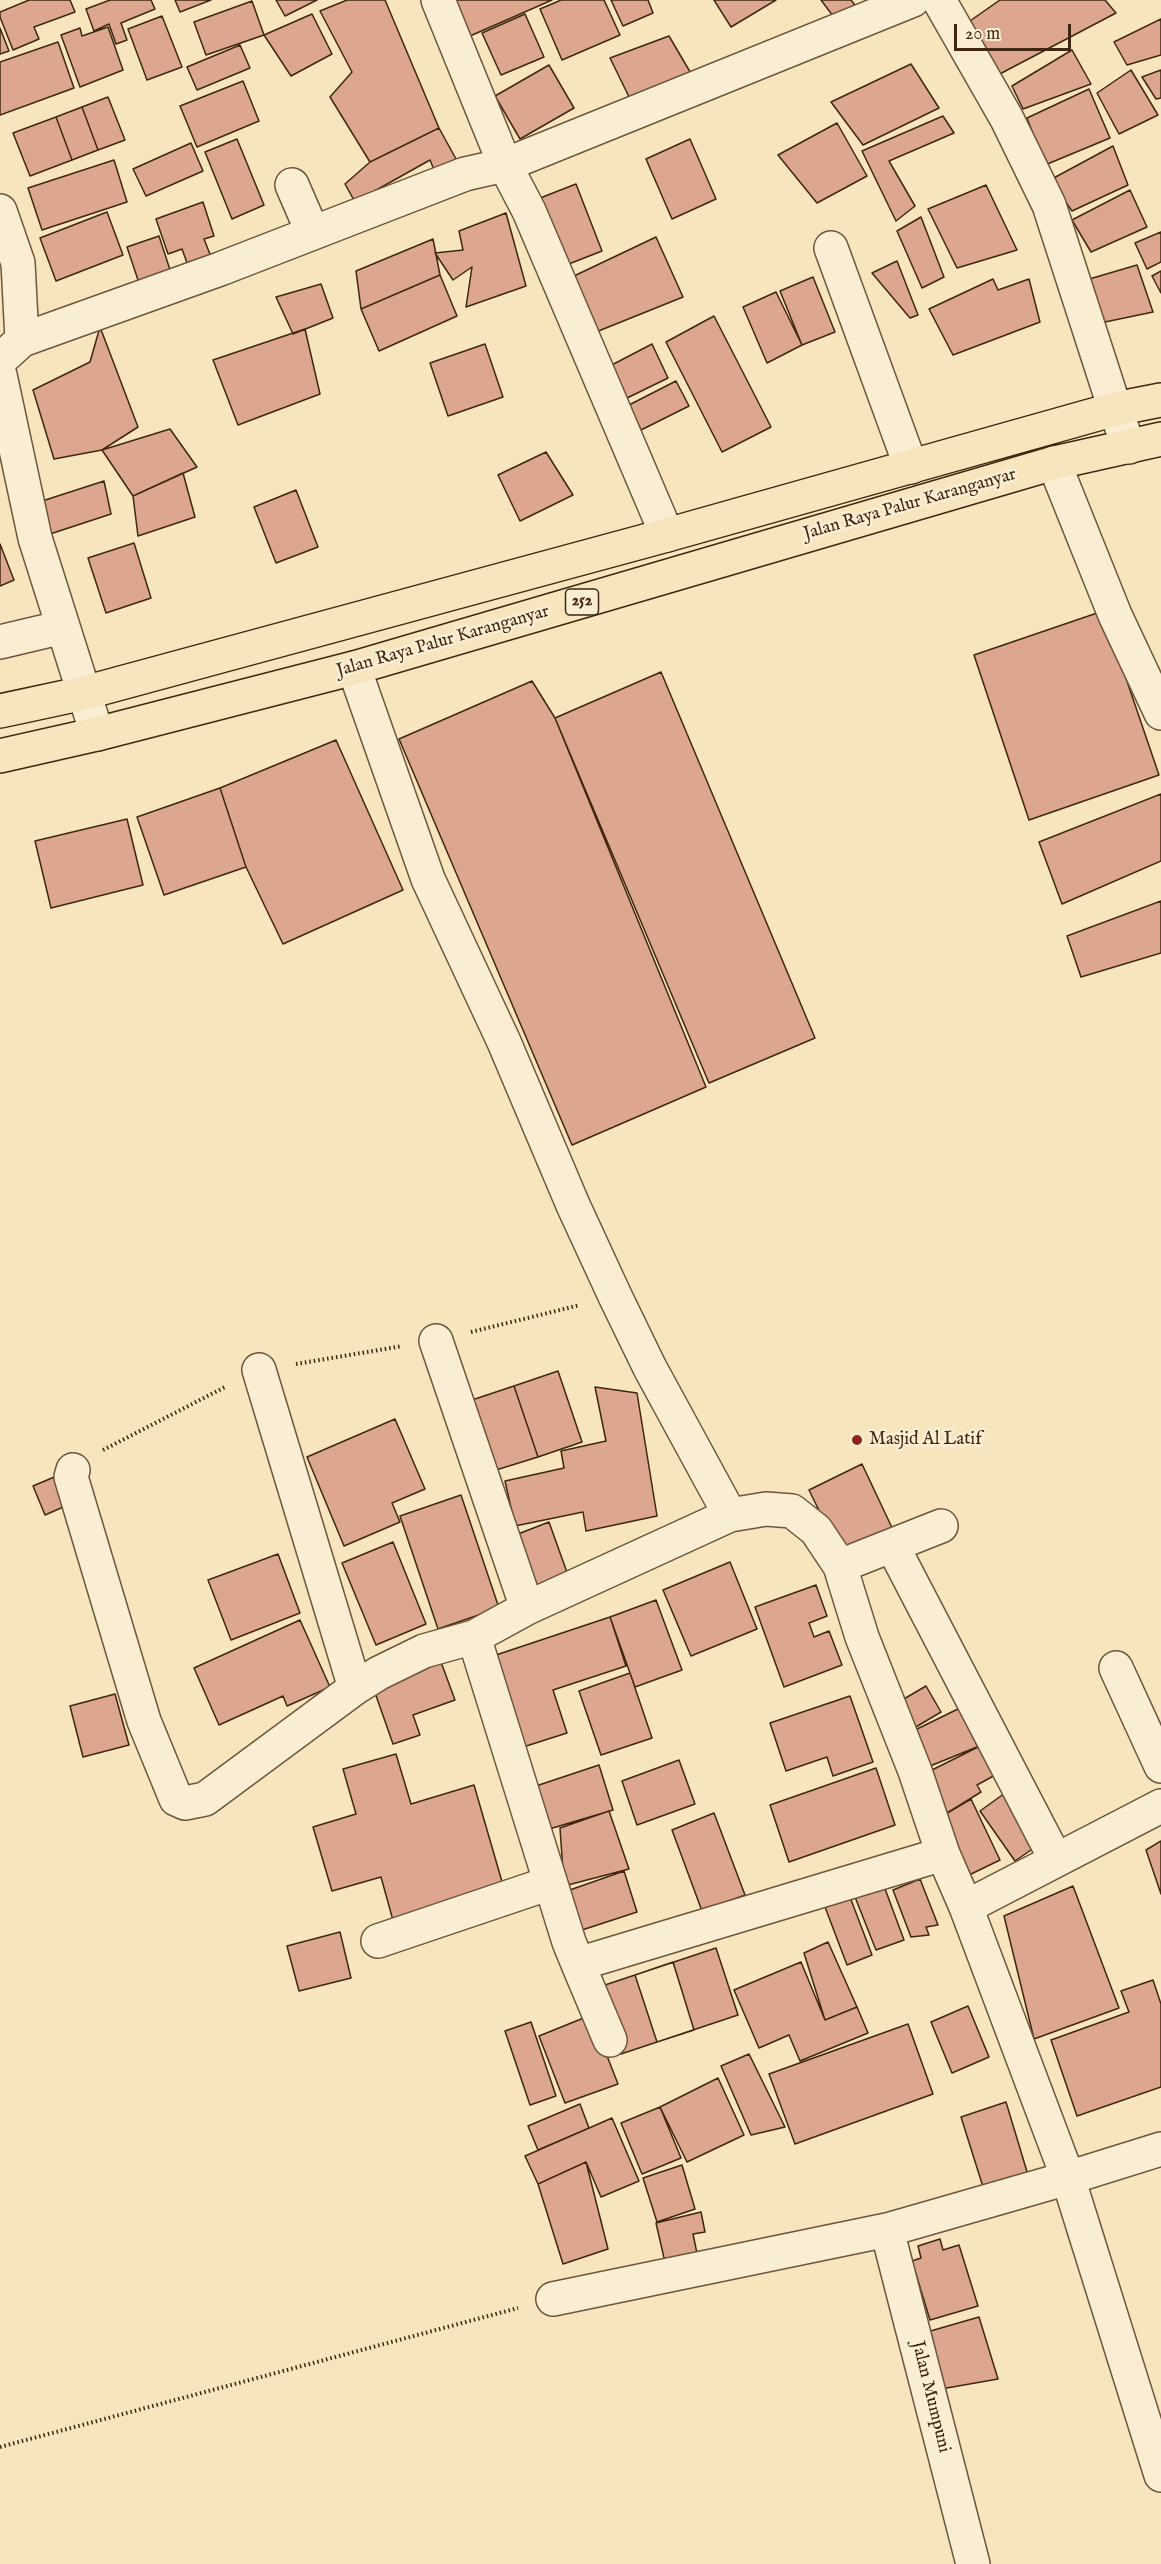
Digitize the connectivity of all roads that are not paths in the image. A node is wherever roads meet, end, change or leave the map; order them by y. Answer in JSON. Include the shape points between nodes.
{"nodes":[{"id":1,"x":438,"y":0,"type":"edge"},
{"id":2,"x":913,"y":0,"type":"edge"},
{"id":3,"x":939,"y":0,"type":"edge"},
{"id":4,"x":505,"y":165,"type":"junction"},
{"id":5,"x":292,"y":185,"type":"dead end"},
{"id":6,"x":0,"y":211,"type":"edge"},
{"id":7,"x":312,"y":231,"type":"junction"},
{"id":8,"x":831,"y":248,"type":"dead end"},
{"id":9,"x":11,"y":350,"type":"edge"},
{"id":10,"x":0,"y":375,"type":"edge"},
{"id":11,"x":1161,"y":400,"type":"edge"},
{"id":12,"x":1115,"y":409,"type":"junction"},
{"id":13,"x":1161,"y":439,"type":"edge"},
{"id":14,"x":1130,"y":447,"type":"junction"},
{"id":15,"x":1054,"y":463,"type":"junction"},
{"id":16,"x":911,"y":467,"type":"junction"},
{"id":17,"x":667,"y":535,"type":"junction"},
{"id":18,"x":63,"y":627,"type":"junction"},
{"id":19,"x":0,"y":642,"type":"edge"},
{"id":20,"x":354,"y":668,"type":"junction"},
{"id":21,"x":84,"y":693,"type":"junction"},
{"id":22,"x":0,"y":711,"type":"edge"},
{"id":23,"x":1161,"y":713,"type":"edge"},
{"id":24,"x":97,"y":734,"type":"junction"},
{"id":25,"x":0,"y":756,"type":"edge"},
{"id":26,"x":436,"y":1341,"type":"road end"},
{"id":27,"x":259,"y":1370,"type":"road end"},
{"id":28,"x":73,"y":1470,"type":"road end"},
{"id":29,"x":730,"y":1515,"type":"junction"},
{"id":30,"x":941,"y":1527,"type":"dead end"},
{"id":31,"x":893,"y":1546,"type":"junction"},
{"id":32,"x":840,"y":1566,"type":"junction"},
{"id":33,"x":527,"y":1608,"type":"junction"},
{"id":34,"x":474,"y":1637,"type":"junction"},
{"id":35,"x":1116,"y":1668,"type":"dead end"},
{"id":36,"x":355,"y":1688,"type":"junction"},
{"id":37,"x":1161,"y":1766,"type":"edge"},
{"id":38,"x":1161,"y":1806,"type":"edge"},
{"id":39,"x":943,"y":1854,"type":"junction"},
{"id":40,"x":1056,"y":1860,"type":"junction"},
{"id":41,"x":550,"y":1883,"type":"junction"},
{"id":42,"x":966,"y":1907,"type":"junction"},
{"id":43,"x":378,"y":1941,"type":"dead end"},
{"id":44,"x":578,"y":1964,"type":"junction"},
{"id":45,"x":610,"y":2040,"type":"dead end"},
{"id":46,"x":1161,"y":2149,"type":"edge"},
{"id":47,"x":1068,"y":2178,"type":"junction"},
{"id":48,"x":887,"y":2230,"type":"junction"},
{"id":49,"x":554,"y":2299,"type":"road end"},
{"id":50,"x":1161,"y":2475,"type":"edge"},
{"id":51,"x":973,"y":2564,"type":"edge"}],
"edges":[{"from":1,"to":4,"type":"street"},
{"from":2,"to":4,"type":"street"},
{"from":3,"to":12,"type":"street","via":[[1007,119],[1049,205]]},
{"from":4,"to":7,"type":"street","via":[[465,174]]},
{"from":4,"to":17,"type":"street","via":[[530,212]]},
{"from":5,"to":7,"type":"street"},
{"from":6,"to":9,"type":"street","via":[[18,263]]},
{"from":7,"to":9,"type":"street"},
{"from":8,"to":16,"type":"street"},
{"from":10,"to":18,"type":"street","via":[[35,538]]},
{"from":11,"to":12,"type":"main road","name":"Jalan Raya Palur Karanganyar","number":"252"},
{"from":12,"to":14,"type":"street"},
{"from":12,"to":16,"type":"main road","name":"Jalan Raya Palur Karanganyar","number":"252"},
{"from":13,"to":14,"type":"main road","name":"Jalan Raya Palur Karanganyar","number":"252"},
{"from":14,"to":15,"type":"main road","name":"Jalan Raya Palur Karanganyar","number":"252"},
{"from":15,"to":20,"type":"main road","name":"Jalan Raya Palur Karanganyar","number":"252"},
{"from":15,"to":23,"type":"street","via":[[1115,615]]},
{"from":16,"to":17,"type":"main road","name":"Jalan Raya Palur Karanganyar","number":"252"},
{"from":17,"to":21,"type":"main road","name":"Jalan Raya Palur Karanganyar","number":"252"},
{"from":18,"to":19,"type":"street"},
{"from":18,"to":21,"type":"street"},
{"from":20,"to":24,"type":"main road","name":"Jalan Raya Palur Karanganyar","number":"252"},
{"from":20,"to":29,"type":"street","via":[[428,879],[615,1296]]},
{"from":21,"to":22,"type":"main road","name":"Jalan Raya Palur Karanganyar","number":"252"},
{"from":21,"to":24,"type":"street"},
{"from":24,"to":25,"type":"main road","name":"Jalan Raya Palur Karanganyar","number":"252"},
{"from":26,"to":33,"type":"street"},
{"from":27,"to":36,"type":"street"},
{"from":28,"to":36,"type":"street","via":[[74,1488],[144,1721],[176,1799],[185,1803],[206,1799]]},
{"from":29,"to":32,"type":"street","via":[[766,1509],[792,1510],[816,1530]]},
{"from":29,"to":33,"type":"street"},
{"from":30,"to":31,"type":"street"},
{"from":31,"to":32,"type":"street"},
{"from":31,"to":40,"type":"street"},
{"from":32,"to":39,"type":"street","via":[[862,1637]]},
{"from":33,"to":34,"type":"street"},
{"from":34,"to":36,"type":"street","via":[[424,1651]]},
{"from":34,"to":41,"type":"street"},
{"from":35,"to":37,"type":"street"},
{"from":38,"to":40,"type":"street"},
{"from":39,"to":42,"type":"street"},
{"from":39,"to":44,"type":"street"},
{"from":40,"to":42,"type":"street"},
{"from":41,"to":43,"type":"street"},
{"from":41,"to":44,"type":"street"},
{"from":42,"to":47,"type":"street"},
{"from":44,"to":45,"type":"street"},
{"from":46,"to":47,"type":"street"},
{"from":47,"to":48,"type":"street"},
{"from":47,"to":50,"type":"street"},
{"from":48,"to":49,"type":"street"},
{"from":48,"to":51,"type":"street","name":"Jalan Mumpuni"}]}
